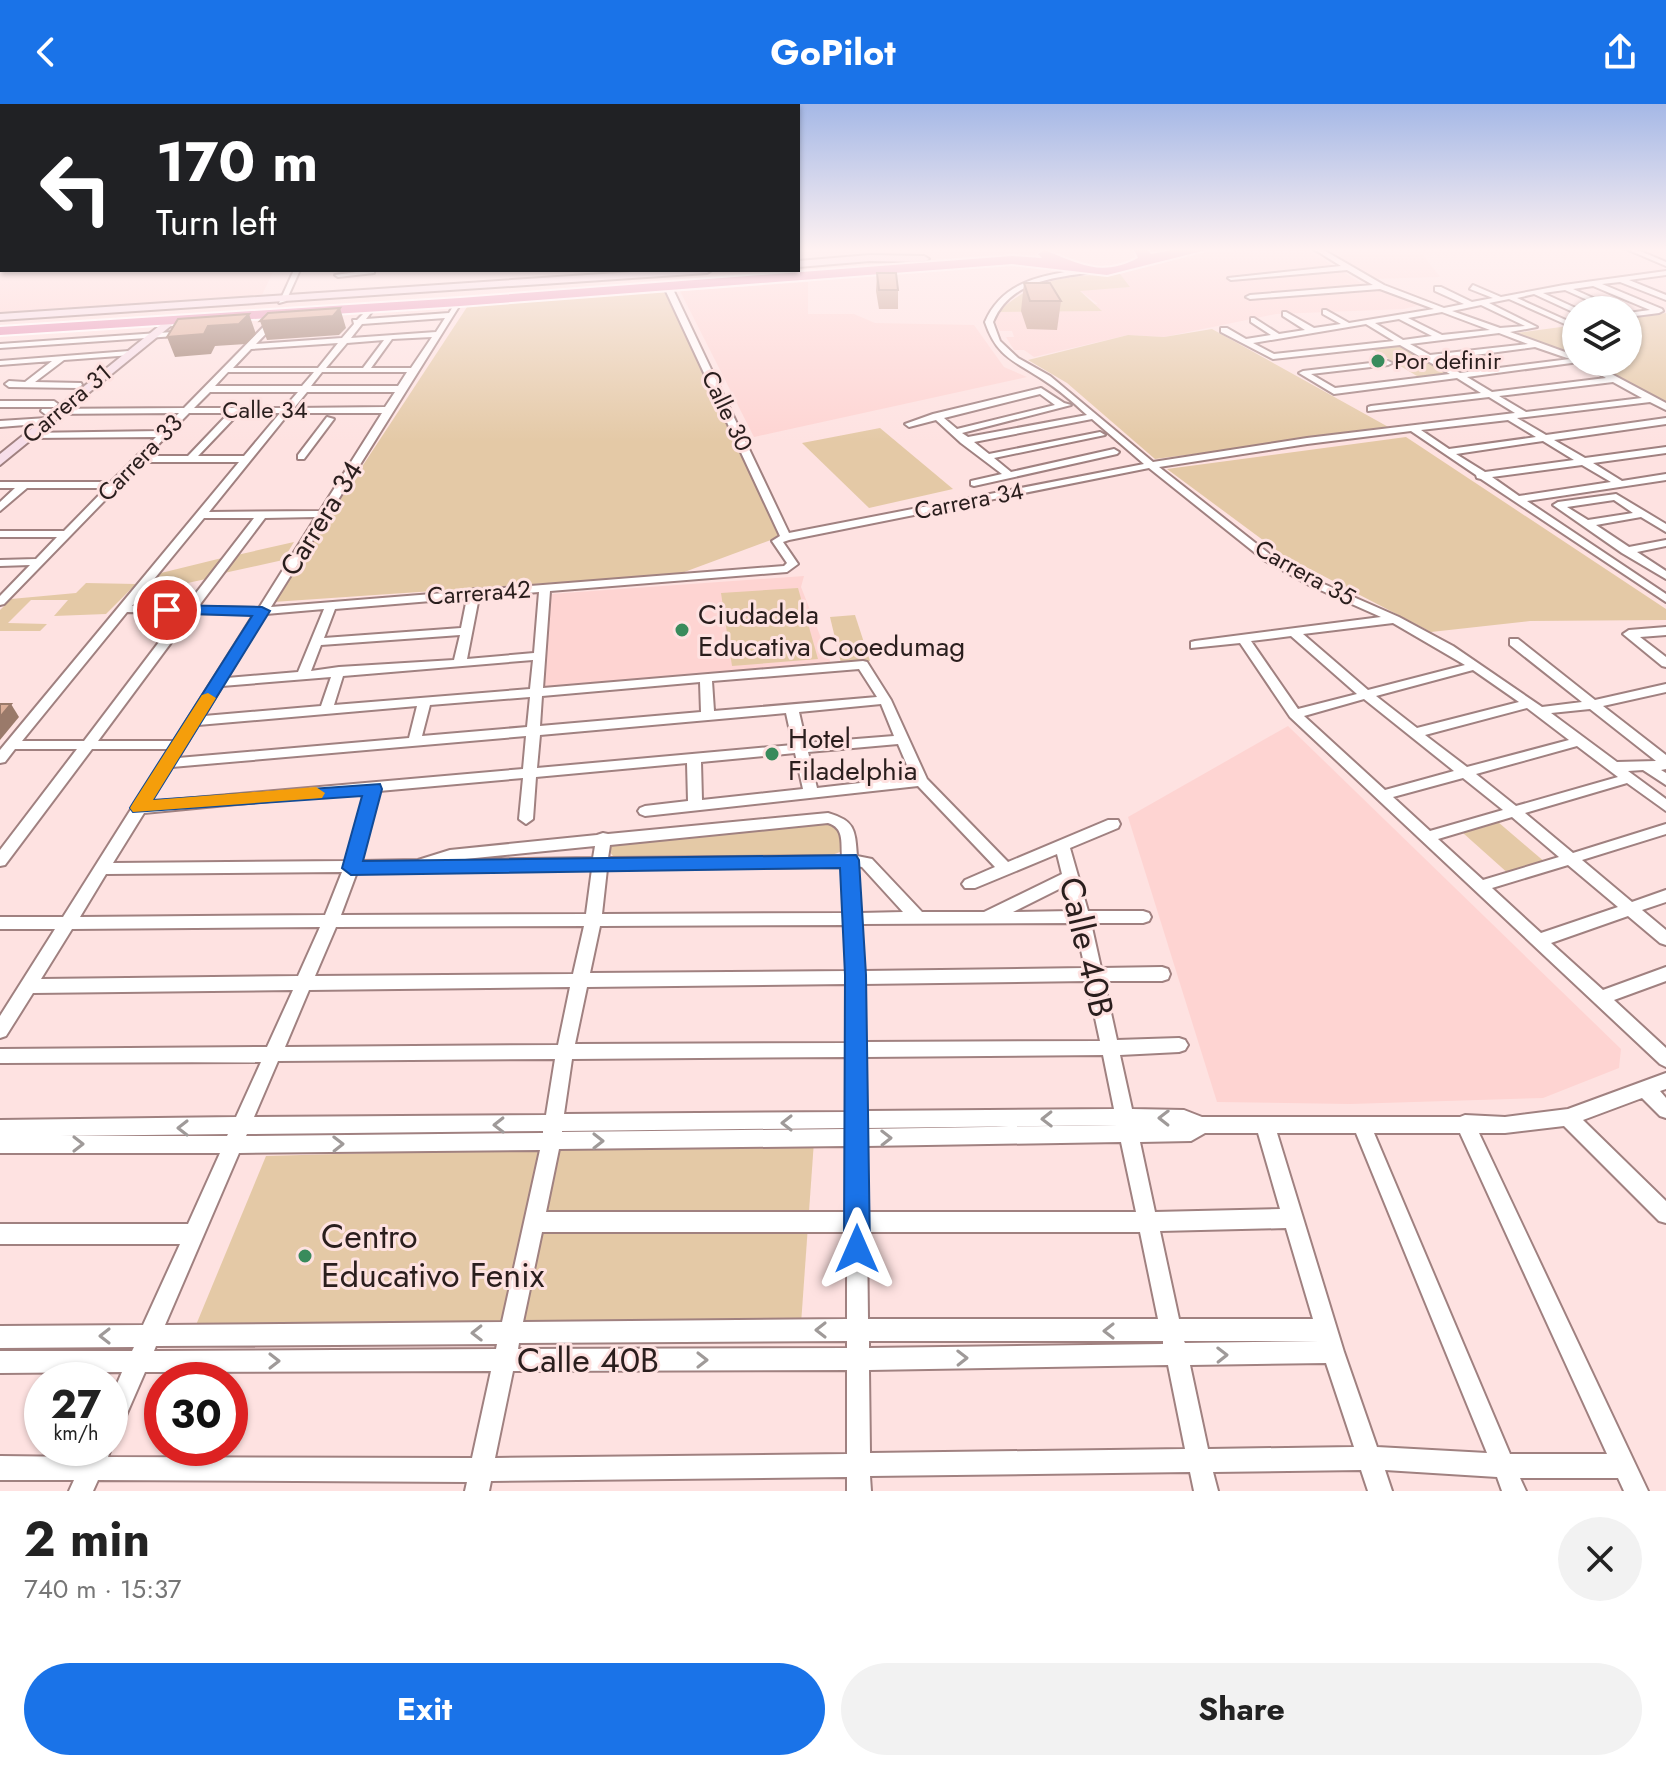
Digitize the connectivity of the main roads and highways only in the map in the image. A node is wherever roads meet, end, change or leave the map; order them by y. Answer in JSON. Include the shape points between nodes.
{"nodes":[{"id":1,"x":112,"y":313,"type":"edge"},
{"id":2,"x":302,"y":313,"type":"edge"},
{"id":3,"x":0,"y":320,"type":"edge"},
{"id":4,"x":0,"y":331,"type":"edge"}],
"edges":[{"from":1,"to":3,"type":"highway"},
{"from":2,"to":4,"type":"highway"}]}
